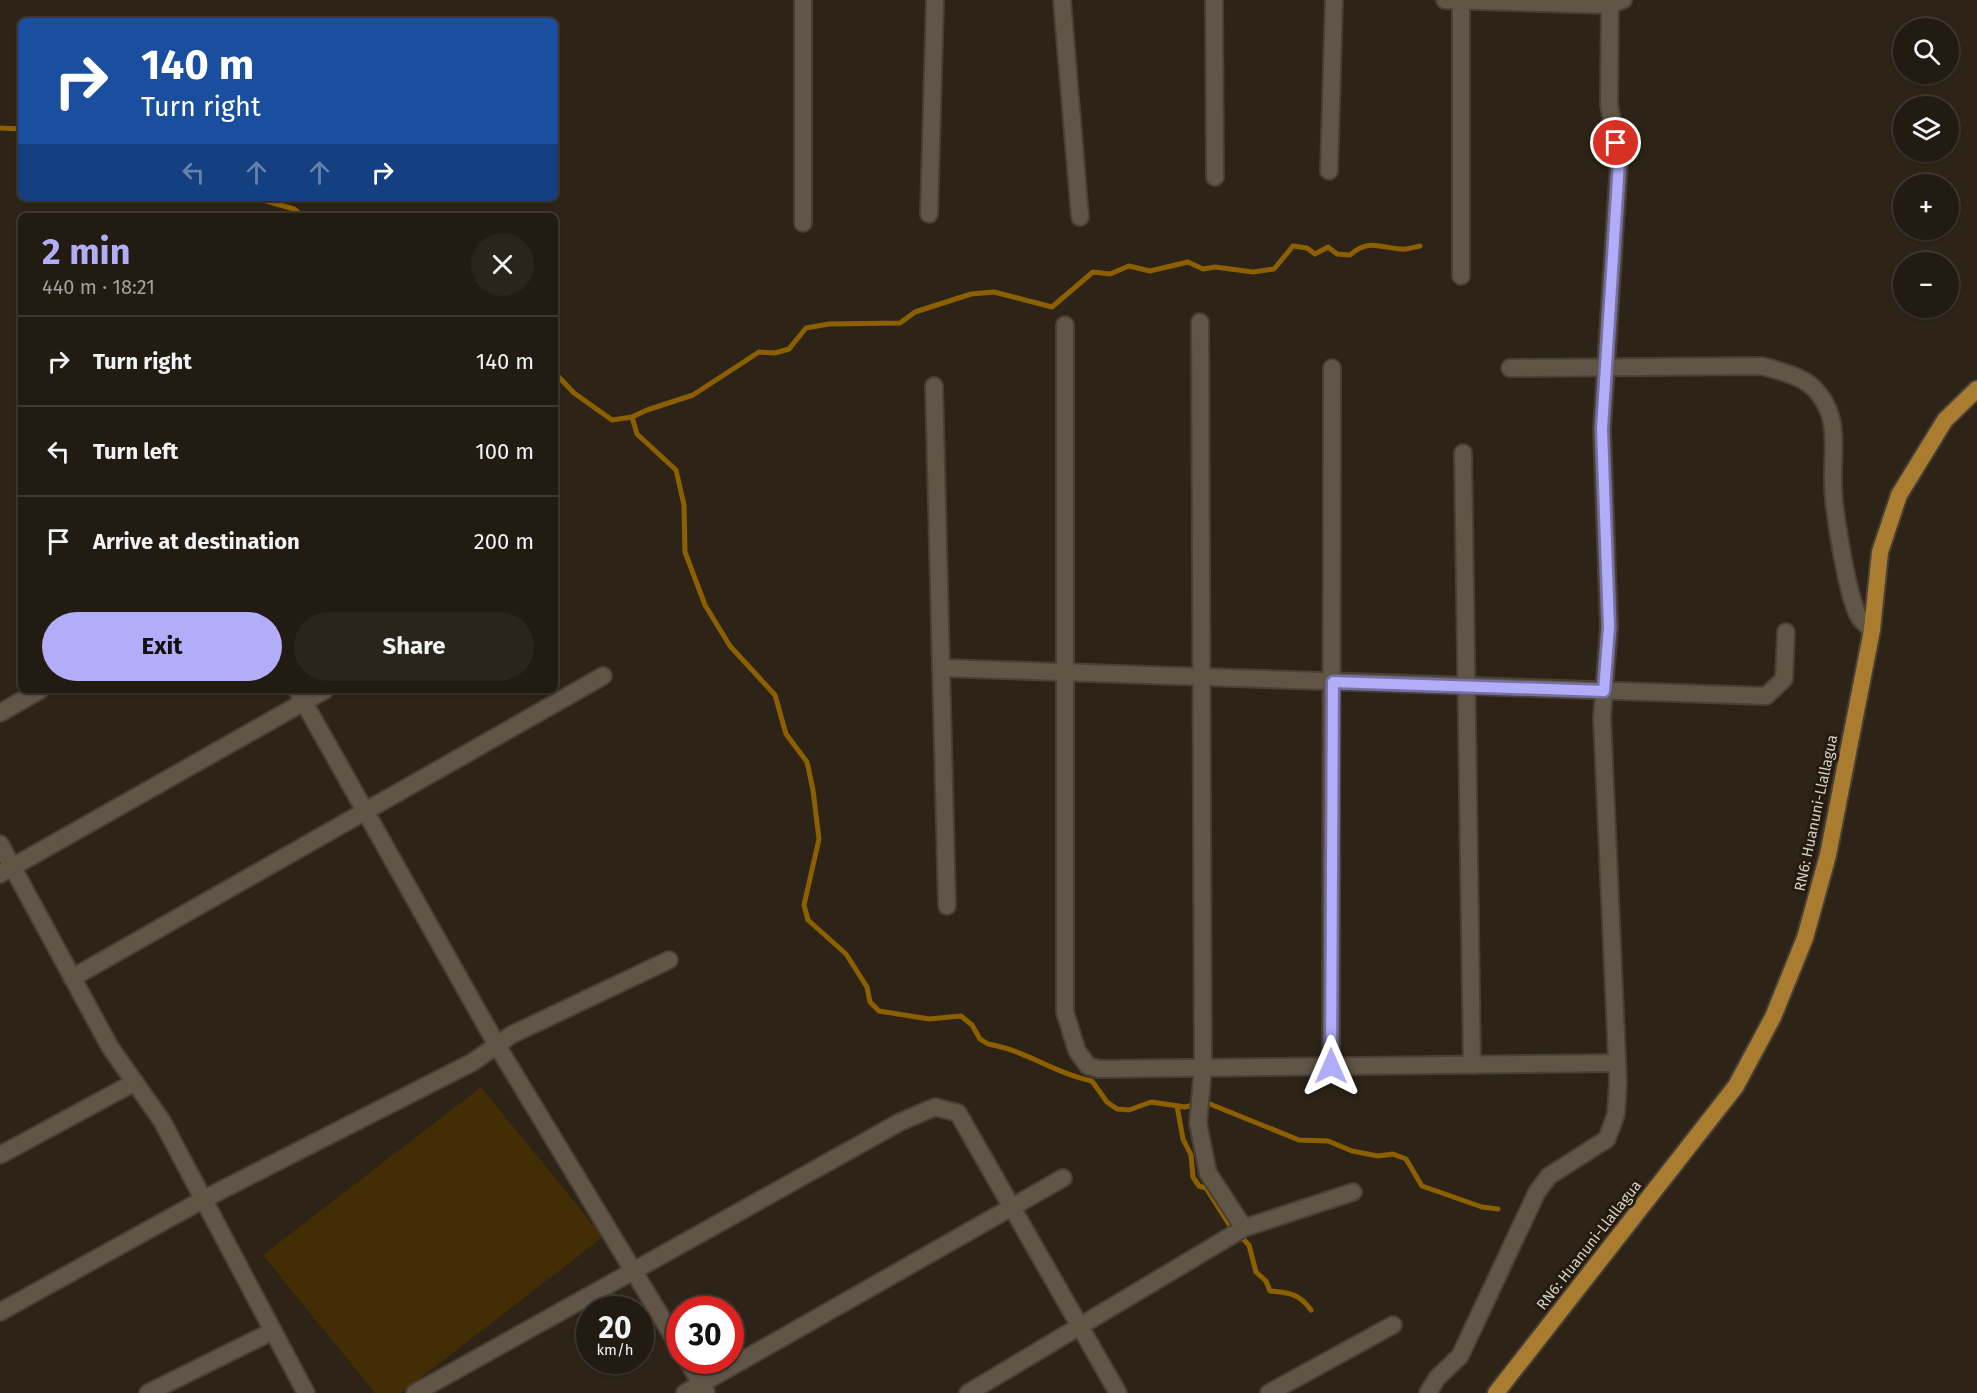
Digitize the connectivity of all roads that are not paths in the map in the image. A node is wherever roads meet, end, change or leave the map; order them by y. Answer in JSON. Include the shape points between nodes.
{"nodes":[{"id":1,"x":803,"y":0,"type":"edge"},
{"id":2,"x":934,"y":0,"type":"edge"},
{"id":3,"x":1062,"y":0,"type":"edge"},
{"id":4,"x":1214,"y":0,"type":"edge"},
{"id":5,"x":1334,"y":0,"type":"edge"},
{"id":6,"x":1456,"y":0,"type":"edge"},
{"id":7,"x":1614,"y":2,"type":"edge"},
{"id":8,"x":1329,"y":171,"type":"dead end"},
{"id":9,"x":1215,"y":177,"type":"dead end"},
{"id":10,"x":929,"y":214,"type":"dead end"},
{"id":11,"x":1080,"y":217,"type":"dead end"},
{"id":12,"x":803,"y":223,"type":"dead end"},
{"id":13,"x":1461,"y":276,"type":"dead end"},
{"id":14,"x":1200,"y":322,"type":"dead end"},
{"id":15,"x":1065,"y":325,"type":"dead end"},
{"id":16,"x":1606,"y":367,"type":"junction"},
{"id":17,"x":1332,"y":368,"type":"dead end"},
{"id":18,"x":1510,"y":368,"type":"dead end"},
{"id":19,"x":934,"y":386,"type":"dead end"},
{"id":20,"x":1977,"y":389,"type":"edge"},
{"id":21,"x":1463,"y":453,"type":"dead end"},
{"id":22,"x":1872,"y":630,"type":"junction"},
{"id":23,"x":1786,"y":632,"type":"dead end"},
{"id":24,"x":941,"y":668,"type":"junction"},
{"id":25,"x":1066,"y":674,"type":"junction"},
{"id":26,"x":603,"y":676,"type":"dead end"},
{"id":27,"x":1201,"y":678,"type":"junction"},
{"id":28,"x":1333,"y":682,"type":"junction"},
{"id":29,"x":1464,"y":686,"type":"junction"},
{"id":30,"x":1604,"y":691,"type":"junction"},
{"id":31,"x":35,"y":693,"type":"edge"},
{"id":32,"x":301,"y":696,"type":"edge"},
{"id":33,"x":0,"y":713,"type":"edge"},
{"id":34,"x":365,"y":811,"type":"junction"},
{"id":35,"x":0,"y":844,"type":"edge"},
{"id":36,"x":6,"y":870,"type":"edge"},
{"id":37,"x":947,"y":906,"type":"dead end"},
{"id":38,"x":669,"y":960,"type":"dead end"},
{"id":39,"x":72,"y":978,"type":"junction"},
{"id":40,"x":497,"y":1045,"type":"junction"},
{"id":41,"x":1617,"y":1063,"type":"junction"},
{"id":42,"x":1472,"y":1065,"type":"junction"},
{"id":43,"x":1331,"y":1066,"type":"junction"},
{"id":44,"x":1203,"y":1068,"type":"junction"},
{"id":45,"x":135,"y":1082,"type":"junction"},
{"id":46,"x":0,"y":1155,"type":"edge"},
{"id":47,"x":1064,"y":1178,"type":"dead end"},
{"id":48,"x":1353,"y":1192,"type":"dead end"},
{"id":49,"x":204,"y":1199,"type":"junction"},
{"id":50,"x":1012,"y":1207,"type":"junction"},
{"id":51,"x":1244,"y":1228,"type":"junction"},
{"id":52,"x":633,"y":1273,"type":"junction"},
{"id":53,"x":0,"y":1312,"type":"edge"},
{"id":54,"x":1393,"y":1325,"type":"dead end"},
{"id":55,"x":666,"y":1326,"type":"edge"},
{"id":56,"x":1079,"y":1328,"type":"junction"},
{"id":57,"x":273,"y":1331,"type":"junction"},
{"id":58,"x":696,"y":1374,"type":"edge"},
{"id":59,"x":704,"y":1388,"type":"edge"},
{"id":60,"x":148,"y":1393,"type":"edge"},
{"id":61,"x":306,"y":1393,"type":"edge"},
{"id":62,"x":415,"y":1393,"type":"edge"},
{"id":63,"x":685,"y":1393,"type":"edge"},
{"id":64,"x":968,"y":1393,"type":"edge"},
{"id":65,"x":1118,"y":1393,"type":"edge"},
{"id":66,"x":1269,"y":1393,"type":"edge"},
{"id":67,"x":1428,"y":1393,"type":"edge"},
{"id":68,"x":1496,"y":1393,"type":"edge"}],
"edges":[{"from":1,"to":12,"type":"street"},
{"from":2,"to":10,"type":"street"},
{"from":3,"to":11,"type":"street"},
{"from":4,"to":9,"type":"street"},
{"from":5,"to":8,"type":"street"},
{"from":6,"to":7,"type":"street"},
{"from":6,"to":13,"type":"street"},
{"from":7,"to":16,"type":"street","via":[[1609,104],[1619,162]]},
{"from":14,"to":27,"type":"street"},
{"from":15,"to":25,"type":"street"},
{"from":16,"to":18,"type":"street"},
{"from":16,"to":22,"type":"street","via":[[1762,366],[1800,378],[1819,393],[1832,416],[1833,483],[1848,584],[1860,618]]},
{"from":16,"to":30,"type":"street","via":[[1602,429],[1609,627]]},
{"from":17,"to":28,"type":"street"},
{"from":19,"to":24,"type":"street"},
{"from":20,"to":22,"type":"highway","name":"RN6: Huanuni-Llallagua","via":[[1945,420],[1899,495],[1880,552]]},
{"from":21,"to":29,"type":"street"},
{"from":22,"to":68,"type":"highway","name":"RN6: Huanuni-Llallagua","via":[[1828,855],[1805,938],[1773,1017],[1736,1086]]},
{"from":23,"to":30,"type":"street","via":[[1784,680],[1766,696]]},
{"from":24,"to":25,"type":"street"},
{"from":24,"to":37,"type":"street"},
{"from":25,"to":27,"type":"street"},
{"from":25,"to":44,"type":"street","via":[[1065,1012],[1077,1051],[1088,1066],[1099,1069]]},
{"from":26,"to":34,"type":"street"},
{"from":27,"to":28,"type":"street"},
{"from":27,"to":44,"type":"street"},
{"from":28,"to":29,"type":"street"},
{"from":28,"to":43,"type":"street"},
{"from":29,"to":30,"type":"street"},
{"from":29,"to":42,"type":"street"},
{"from":30,"to":41,"type":"street"},
{"from":31,"to":33,"type":"street"},
{"from":32,"to":34,"type":"street"},
{"from":32,"to":36,"type":"street"},
{"from":34,"to":39,"type":"street"},
{"from":34,"to":40,"type":"street"},
{"from":35,"to":36,"type":"street"},
{"from":36,"to":39,"type":"street"},
{"from":38,"to":40,"type":"street"},
{"from":39,"to":45,"type":"street","via":[[110,1047]]},
{"from":40,"to":49,"type":"street","via":[[473,1062]]},
{"from":40,"to":52,"type":"street","via":[[610,1228]]},
{"from":41,"to":42,"type":"street"},
{"from":41,"to":67,"type":"street","via":[[1616,1114],[1607,1139],[1549,1176],[1537,1192],[1460,1356],[1437,1378]]},
{"from":42,"to":43,"type":"street"},
{"from":43,"to":44,"type":"street"},
{"from":44,"to":51,"type":"street","via":[[1197,1123],[1208,1173]]},
{"from":45,"to":46,"type":"street"},
{"from":45,"to":49,"type":"street","via":[[162,1121]]},
{"from":47,"to":50,"type":"street"},
{"from":48,"to":51,"type":"street"},
{"from":49,"to":53,"type":"street"},
{"from":49,"to":57,"type":"street"},
{"from":50,"to":52,"type":"street","via":[[958,1113],[935,1107],[900,1122]]},
{"from":50,"to":56,"type":"street"},
{"from":50,"to":59,"type":"street"},
{"from":51,"to":56,"type":"street"},
{"from":52,"to":55,"type":"street"},
{"from":52,"to":62,"type":"street"},
{"from":54,"to":66,"type":"street"},
{"from":56,"to":64,"type":"street"},
{"from":56,"to":65,"type":"street"},
{"from":57,"to":60,"type":"street"},
{"from":57,"to":61,"type":"street"},
{"from":58,"to":59,"type":"street"},
{"from":59,"to":63,"type":"street"}]}
